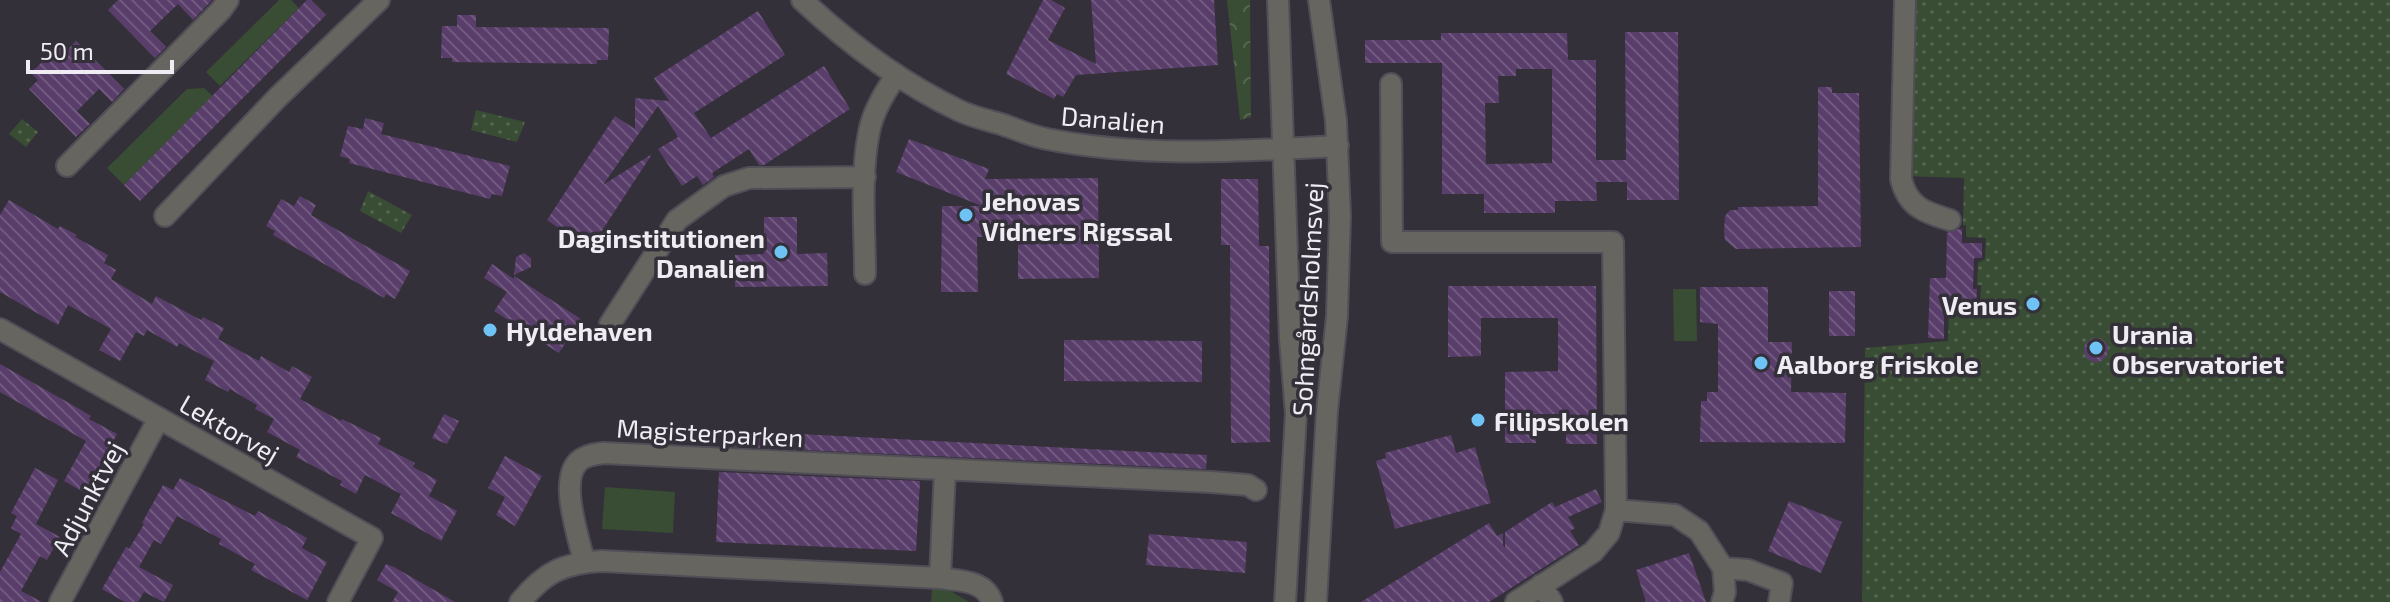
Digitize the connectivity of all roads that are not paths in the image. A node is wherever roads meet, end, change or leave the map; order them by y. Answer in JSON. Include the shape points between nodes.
{"nodes":[{"id":1,"x":228,"y":0,"type":"edge"},
{"id":2,"x":379,"y":0,"type":"edge"},
{"id":3,"x":802,"y":0,"type":"edge"},
{"id":4,"x":1278,"y":0,"type":"edge"},
{"id":5,"x":1319,"y":0,"type":"edge"},
{"id":6,"x":1905,"y":0,"type":"edge"},
{"id":7,"x":896,"y":76,"type":"junction"},
{"id":8,"x":1391,"y":84,"type":"dead end"},
{"id":9,"x":1338,"y":146,"type":"junction"},
{"id":10,"x":1284,"y":149,"type":"junction"},
{"id":11,"x":67,"y":166,"type":"dead end"},
{"id":12,"x":865,"y":177,"type":"junction"},
{"id":13,"x":165,"y":216,"type":"dead end"},
{"id":14,"x":1950,"y":220,"type":"dead end"},
{"id":15,"x":865,"y":274,"type":"dead end"},
{"id":16,"x":610,"y":324,"type":"dead end"},
{"id":17,"x":0,"y":329,"type":"edge"},
{"id":18,"x":159,"y":418,"type":"junction"},
{"id":19,"x":945,"y":470,"type":"junction"},
{"id":20,"x":1256,"y":490,"type":"dead end"},
{"id":21,"x":1616,"y":510,"type":"junction"},
{"id":22,"x":584,"y":562,"type":"junction"},
{"id":23,"x":1723,"y":568,"type":"junction"},
{"id":24,"x":940,"y":578,"type":"junction"},
{"id":25,"x":1547,"y":593,"type":"edge"},
{"id":26,"x":60,"y":602,"type":"edge"},
{"id":27,"x":338,"y":602,"type":"edge"},
{"id":28,"x":520,"y":602,"type":"edge"},
{"id":29,"x":992,"y":602,"type":"edge"},
{"id":30,"x":1285,"y":602,"type":"edge"},
{"id":31,"x":1316,"y":602,"type":"edge"},
{"id":32,"x":1516,"y":602,"type":"edge"},
{"id":33,"x":1722,"y":602,"type":"edge"},
{"id":34,"x":1779,"y":602,"type":"edge"}],
"edges":[{"from":1,"to":11,"type":"street"},
{"from":2,"to":13,"type":"street"},
{"from":3,"to":7,"type":"street","name":"Danalien"},
{"from":4,"to":10,"type":"street","name":"Sohngårdsholmsvej"},
{"from":5,"to":9,"type":"street","name":"Sohngårdsholmsvej"},
{"from":6,"to":14,"type":"street","via":[[1901,179],[1905,196],[1924,212]]},
{"from":7,"to":10,"type":"street","name":"Danalien","via":[[961,111],[1046,139],[1164,151]]},
{"from":7,"to":12,"type":"street","via":[[869,131]]},
{"from":8,"to":21,"type":"street","via":[[1392,242],[1613,242]]},
{"from":9,"to":10,"type":"street","name":"Danalien"},
{"from":9,"to":31,"type":"street","name":"Sohngårdsholmsvej","via":[[1339,279]]},
{"from":10,"to":30,"type":"street","name":"Sohngårdsholmsvej","via":[[1296,414]]},
{"from":12,"to":15,"type":"street"},
{"from":12,"to":16,"type":"street","via":[[749,178],[724,186],[677,220]]},
{"from":17,"to":18,"type":"street","name":"Lektorvej"},
{"from":18,"to":26,"type":"street","name":"Adjunktvej"},
{"from":18,"to":27,"type":"street","name":"Lektorvej","via":[[372,538]]},
{"from":19,"to":20,"type":"street","name":"Magisterparken","via":[[1223,483]]},
{"from":19,"to":22,"type":"street","name":"Magisterparken","via":[[591,455],[570,473]]},
{"from":19,"to":24,"type":"street"},
{"from":21,"to":23,"type":"street","via":[[1675,515],[1699,531]]},
{"from":21,"to":25,"type":"street","via":[[1609,533]]},
{"from":22,"to":24,"type":"street"},
{"from":22,"to":28,"type":"street","via":[[549,573]]},
{"from":23,"to":33,"type":"street"},
{"from":23,"to":34,"type":"street","via":[[1748,570],[1782,583]]},
{"from":24,"to":29,"type":"street","via":[[975,583]]},
{"from":25,"to":32,"type":"street"}]}
